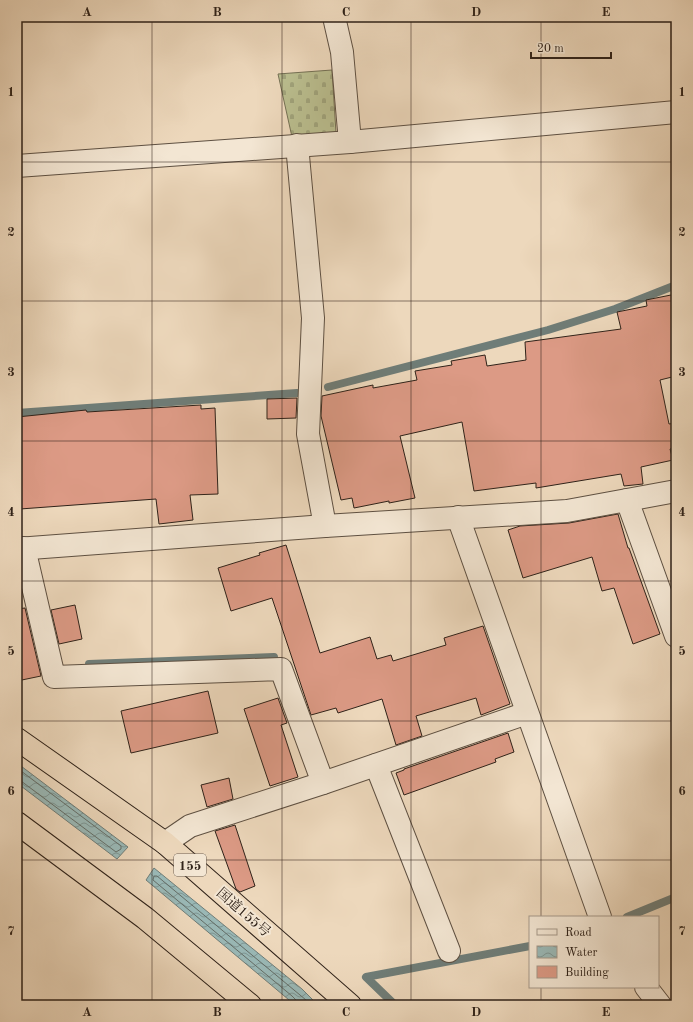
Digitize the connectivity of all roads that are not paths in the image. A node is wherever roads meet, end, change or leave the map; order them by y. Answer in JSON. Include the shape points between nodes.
{"nodes":[{"id":1,"x":334,"y":17,"type":"edge"},
{"id":2,"x":676,"y":112,"type":"edge"},
{"id":3,"x":350,"y":142,"type":"junction"},
{"id":4,"x":297,"y":145,"type":"junction"},
{"id":5,"x":17,"y":166,"type":"edge"},
{"id":6,"x":676,"y":491,"type":"edge"},
{"id":7,"x":627,"y":500,"type":"junction"},
{"id":8,"x":458,"y":517,"type":"junction"},
{"id":9,"x":325,"y":526,"type":"junction"},
{"id":10,"x":20,"y":549,"type":"edge"},
{"id":11,"x":676,"y":636,"type":"edge"},
{"id":12,"x":527,"y":713,"type":"junction"},
{"id":13,"x":17,"y":740,"type":"edge"},
{"id":14,"x":376,"y":765,"type":"junction"},
{"id":15,"x":324,"y":784,"type":"junction"},
{"id":16,"x":17,"y":823,"type":"edge"},
{"id":17,"x":165,"y":843,"type":"junction"},
{"id":18,"x":600,"y":916,"type":"edge"},
{"id":19,"x":449,"y":951,"type":"dead end"},
{"id":20,"x":647,"y":988,"type":"edge"},
{"id":21,"x":244,"y":1003,"type":"edge"},
{"id":22,"x":350,"y":1005,"type":"edge"},
{"id":23,"x":660,"y":1005,"type":"edge"}],
"edges":[{"from":1,"to":3,"type":"street","via":[[342,52]]},
{"from":2,"to":3,"type":"street"},
{"from":3,"to":4,"type":"street"},
{"from":4,"to":5,"type":"street"},
{"from":4,"to":9,"type":"street","via":[[313,318],[308,434]]},
{"from":6,"to":7,"type":"street"},
{"from":7,"to":8,"type":"street","via":[[567,510]]},
{"from":7,"to":11,"type":"street"},
{"from":8,"to":9,"type":"street"},
{"from":8,"to":12,"type":"street"},
{"from":9,"to":10,"type":"street"},
{"from":10,"to":15,"type":"street","via":[[54,677],[281,669]]},
{"from":12,"to":14,"type":"street"},
{"from":12,"to":18,"type":"street"},
{"from":13,"to":17,"type":"highway","name":"国道155号","number":"155"},
{"from":14,"to":15,"type":"street"},
{"from":14,"to":19,"type":"street"},
{"from":15,"to":17,"type":"street","via":[[190,826]]},
{"from":16,"to":21,"type":"highway","via":[[145,918]]},
{"from":17,"to":22,"type":"highway","name":"国道155号","number":"155"},
{"from":20,"to":23,"type":"street"}]}
